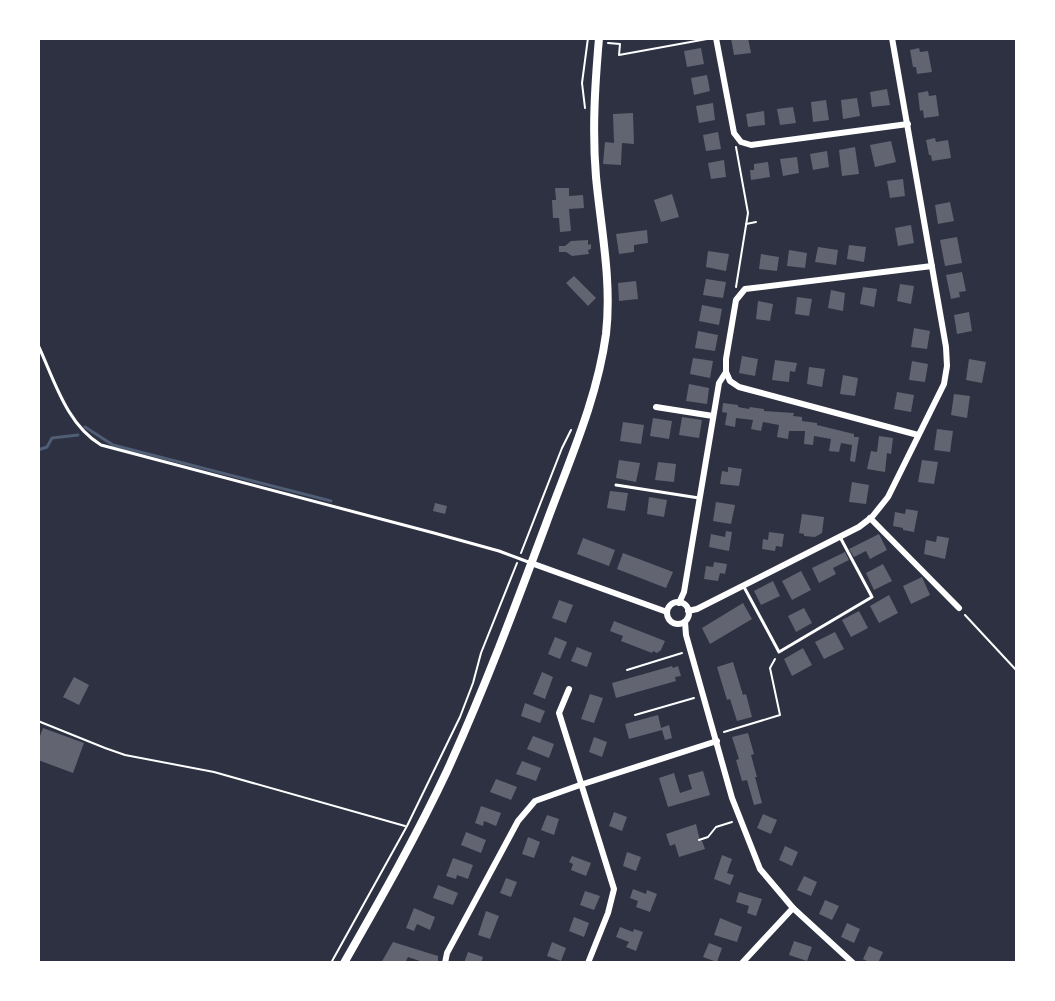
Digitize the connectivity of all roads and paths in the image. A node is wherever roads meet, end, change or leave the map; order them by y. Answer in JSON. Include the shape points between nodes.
{"nodes":[{"id":1,"x":588,"y":38,"type":"edge"},
{"id":2,"x":714,"y":38,"type":"edge"},
{"id":3,"x":892,"y":38,"type":"edge"},
{"id":4,"x":599,"y":40,"type":"edge"},
{"id":5,"x":584,"y":118,"type":"dead end"},
{"id":6,"x":908,"y":124,"type":"junction"},
{"id":7,"x":734,"y":133,"type":"junction"},
{"id":8,"x":756,"y":222,"type":"dead end"},
{"id":9,"x":746,"y":224,"type":"junction"},
{"id":10,"x":932,"y":266,"type":"junction"},
{"id":11,"x":736,"y":300,"type":"junction"},
{"id":12,"x":38,"y":345,"type":"edge"},
{"id":13,"x":726,"y":372,"type":"junction"},
{"id":14,"x":656,"y":407,"type":"dead end"},
{"id":15,"x":713,"y":416,"type":"junction"},
{"id":16,"x":575,"y":422,"type":"dead end"},
{"id":17,"x":918,"y":435,"type":"junction"},
{"id":18,"x":616,"y":485,"type":"dead end"},
{"id":19,"x":699,"y":498,"type":"junction"},
{"id":20,"x":870,"y":518,"type":"junction"},
{"id":21,"x":840,"y":537,"type":"junction"},
{"id":22,"x":519,"y":559,"type":"junction"},
{"id":23,"x":531,"y":563,"type":"junction"},
{"id":24,"x":744,"y":587,"type":"junction"},
{"id":25,"x":679,"y":603,"type":"junction"},
{"id":26,"x":959,"y":608,"type":"joint"},
{"id":27,"x":688,"y":611,"type":"junction"},
{"id":28,"x":667,"y":612,"type":"junction"},
{"id":29,"x":685,"y":622,"type":"junction"},
{"id":30,"x":691,"y":650,"type":"junction"},
{"id":31,"x":779,"y":652,"type":"junction"},
{"id":32,"x":627,"y":670,"type":"dead end"},
{"id":33,"x":1017,"y":671,"type":"edge"},
{"id":34,"x":569,"y":689,"type":"dead end"},
{"id":35,"x":703,"y":695,"type":"junction"},
{"id":36,"x":635,"y":715,"type":"dead end"},
{"id":37,"x":38,"y":721,"type":"edge"},
{"id":38,"x":716,"y":738,"type":"junction"},
{"id":39,"x":580,"y":785,"type":"junction"},
{"id":40,"x":741,"y":820,"type":"junction"},
{"id":41,"x":407,"y":826,"type":"junction"},
{"id":42,"x":699,"y":840,"type":"dead end"},
{"id":43,"x":793,"y":908,"type":"junction"},
{"id":44,"x":331,"y":963,"type":"edge"},
{"id":45,"x":344,"y":963,"type":"edge"},
{"id":46,"x":445,"y":963,"type":"edge"},
{"id":47,"x":588,"y":963,"type":"edge"},
{"id":48,"x":742,"y":963,"type":"edge"},
{"id":49,"x":853,"y":963,"type":"edge"}],
"edges":[{"from":1,"to":5,"type":"path"},
{"from":2,"to":4,"type":"path","via":[[619,55],[620,44]]},
{"from":2,"to":7,"type":"street"},
{"from":3,"to":6,"type":"street"},
{"from":4,"to":23,"type":"main road","via":[[594,148],[607,273],[606,330],[594,393]]},
{"from":6,"to":7,"type":"street","via":[[751,145]]},
{"from":6,"to":10,"type":"street"},
{"from":7,"to":9,"type":"path"},
{"from":8,"to":9,"type":"path"},
{"from":9,"to":11,"type":"path"},
{"from":10,"to":11,"type":"street","via":[[745,289]]},
{"from":10,"to":17,"type":"street","via":[[947,366],[944,384]]},
{"from":11,"to":13,"type":"street"},
{"from":12,"to":22,"type":"lane","via":[[68,411],[101,445]]},
{"from":13,"to":15,"type":"street"},
{"from":13,"to":17,"type":"street","via":[[739,387]]},
{"from":14,"to":15,"type":"street"},
{"from":15,"to":19,"type":"street"},
{"from":16,"to":22,"type":"path"},
{"from":17,"to":20,"type":"street","via":[[888,497]]},
{"from":18,"to":19,"type":"lane"},
{"from":19,"to":25,"type":"street"},
{"from":20,"to":21,"type":"street"},
{"from":20,"to":26,"type":"street"},
{"from":21,"to":24,"type":"street"},
{"from":21,"to":31,"type":"lane","via":[[872,597]]},
{"from":22,"to":23,"type":"lane"},
{"from":22,"to":41,"type":"path","via":[[460,717]]},
{"from":23,"to":28,"type":"street"},
{"from":23,"to":45,"type":"main road","via":[[447,771]]},
{"from":24,"to":27,"type":"street"},
{"from":24,"to":31,"type":"lane"},
{"from":25,"to":27,"type":"street"},
{"from":25,"to":28,"type":"street"},
{"from":26,"to":33,"type":"path"},
{"from":27,"to":29,"type":"street"},
{"from":28,"to":29,"type":"street","via":[[673,623]]},
{"from":29,"to":30,"type":"street"},
{"from":30,"to":32,"type":"path"},
{"from":30,"to":35,"type":"street"},
{"from":31,"to":38,"type":"path","via":[[770,668],[780,715]]},
{"from":34,"to":39,"type":"street","via":[[559,713]]},
{"from":35,"to":36,"type":"path"},
{"from":35,"to":38,"type":"street"},
{"from":37,"to":41,"type":"path","via":[[125,755],[214,772]]},
{"from":38,"to":39,"type":"street"},
{"from":38,"to":40,"type":"street"},
{"from":39,"to":46,"type":"street","via":[[535,801],[518,821]]},
{"from":39,"to":47,"type":"street","via":[[614,889]]},
{"from":40,"to":42,"type":"path","via":[[716,827]]},
{"from":40,"to":43,"type":"street","via":[[760,869]]},
{"from":41,"to":44,"type":"path"},
{"from":43,"to":48,"type":"street"},
{"from":43,"to":49,"type":"street"}]}
